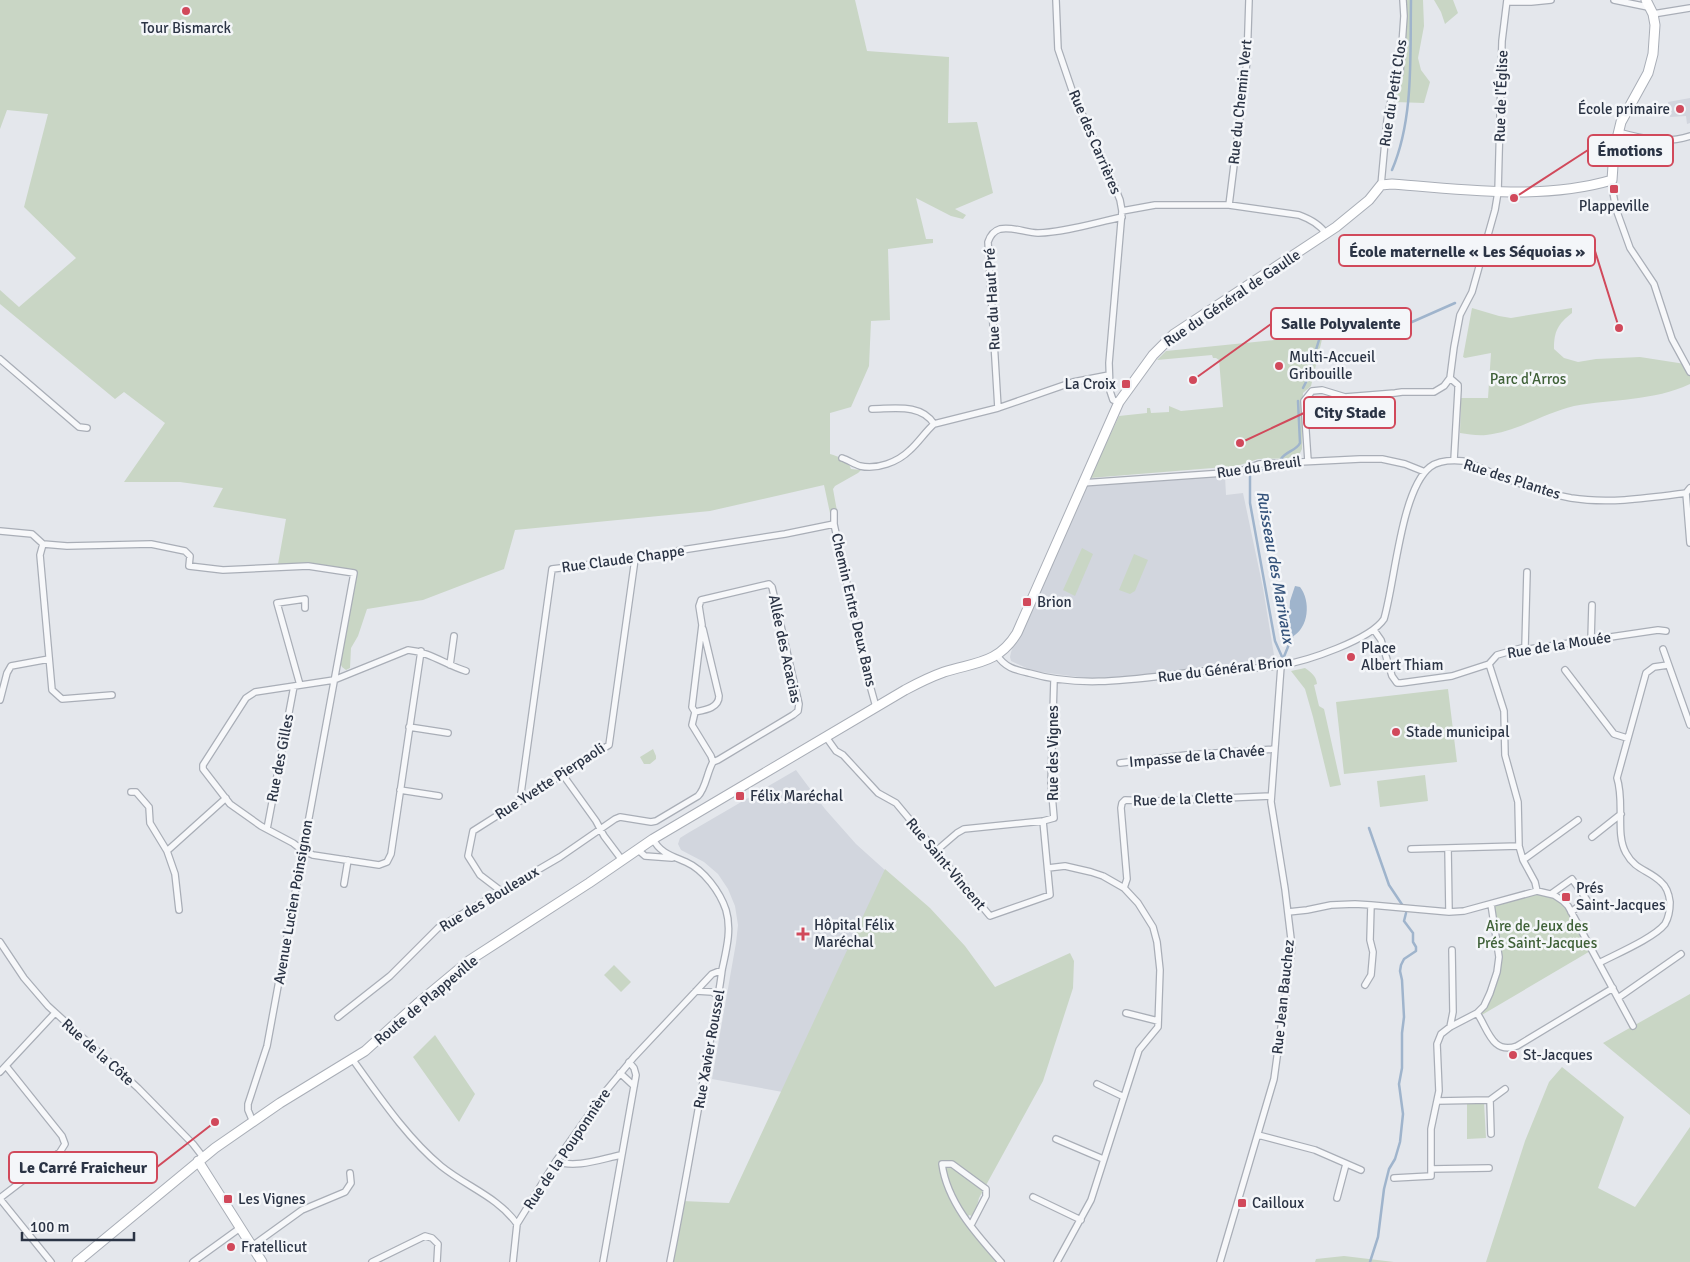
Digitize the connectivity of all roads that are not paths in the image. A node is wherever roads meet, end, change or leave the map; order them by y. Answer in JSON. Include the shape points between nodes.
{"nodes":[{"id":1,"x":1056,"y":0,"type":"edge"},
{"id":2,"x":1249,"y":0,"type":"edge"},
{"id":3,"x":1403,"y":0,"type":"edge"},
{"id":4,"x":1551,"y":0,"type":"edge"},
{"id":5,"x":1614,"y":0,"type":"edge"},
{"id":6,"x":1508,"y":1,"type":"edge"},
{"id":7,"x":1649,"y":7,"type":"edge"},
{"id":8,"x":1690,"y":8,"type":"edge"},
{"id":9,"x":1618,"y":132,"type":"junction"},
{"id":10,"x":1690,"y":136,"type":"edge"},
{"id":11,"x":1612,"y":180,"type":"junction"},
{"id":12,"x":1381,"y":185,"type":"junction"},
{"id":13,"x":1498,"y":192,"type":"junction"},
{"id":14,"x":1229,"y":204,"type":"junction"},
{"id":15,"x":1122,"y":214,"type":"junction"},
{"id":16,"x":1326,"y":234,"type":"junction"},
{"id":17,"x":0,"y":359,"type":"edge"},
{"id":18,"x":1690,"y":372,"type":"edge"},
{"id":19,"x":1109,"y":376,"type":"junction"},
{"id":20,"x":1450,"y":378,"type":"junction"},
{"id":21,"x":1118,"y":402,"type":"junction"},
{"id":22,"x":998,"y":408,"type":"junction"},
{"id":23,"x":872,"y":409,"type":"dead end"},
{"id":24,"x":934,"y":424,"type":"junction"},
{"id":25,"x":86,"y":428,"type":"dead end"},
{"id":26,"x":842,"y":458,"type":"dead end"},
{"id":27,"x":1454,"y":460,"type":"junction"},
{"id":28,"x":1308,"y":461,"type":"junction"},
{"id":29,"x":1425,"y":472,"type":"junction"},
{"id":30,"x":1082,"y":483,"type":"junction"},
{"id":31,"x":1688,"y":490,"type":"edge"},
{"id":32,"x":834,"y":512,"type":"dead end"},
{"id":33,"x":834,"y":524,"type":"junction"},
{"id":34,"x":0,"y":531,"type":"edge"},
{"id":35,"x":1690,"y":542,"type":"edge"},
{"id":36,"x":43,"y":544,"type":"junction"},
{"id":37,"x":635,"y":559,"type":"junction"},
{"id":38,"x":1527,"y":572,"type":"dead end"},
{"id":39,"x":1592,"y":605,"type":"dead end"},
{"id":40,"x":304,"y":608,"type":"dead end"},
{"id":41,"x":702,"y":624,"type":"junction"},
{"id":42,"x":1374,"y":630,"type":"junction"},
{"id":43,"x":1666,"y":632,"type":"dead end"},
{"id":44,"x":454,"y":636,"type":"dead end"},
{"id":45,"x":1590,"y":640,"type":"junction"},
{"id":46,"x":1525,"y":648,"type":"junction"},
{"id":47,"x":1663,"y":649,"type":"dead end"},
{"id":48,"x":420,"y":651,"type":"junction"},
{"id":49,"x":997,"y":655,"type":"junction"},
{"id":50,"x":48,"y":658,"type":"junction"},
{"id":51,"x":1489,"y":664,"type":"junction"},
{"id":52,"x":450,"y":665,"type":"junction"},
{"id":53,"x":1668,"y":665,"type":"junction"},
{"id":54,"x":1281,"y":666,"type":"junction"},
{"id":55,"x":1564,"y":670,"type":"dead end"},
{"id":56,"x":466,"y":671,"type":"dead end"},
{"id":57,"x":334,"y":680,"type":"junction"},
{"id":58,"x":1054,"y":680,"type":"junction"},
{"id":59,"x":297,"y":686,"type":"junction"},
{"id":60,"x":112,"y":695,"type":"dead end"},
{"id":61,"x":0,"y":700,"type":"edge"},
{"id":62,"x":876,"y":707,"type":"junction"},
{"id":63,"x":695,"y":712,"type":"junction"},
{"id":64,"x":1690,"y":725,"type":"edge"},
{"id":65,"x":409,"y":727,"type":"junction"},
{"id":66,"x":448,"y":733,"type":"dead end"},
{"id":67,"x":826,"y":737,"type":"junction"},
{"id":68,"x":1627,"y":738,"type":"junction"},
{"id":69,"x":1274,"y":750,"type":"junction"},
{"id":70,"x":791,"y":757,"type":"joint"},
{"id":71,"x":712,"y":762,"type":"junction"},
{"id":72,"x":1120,"y":763,"type":"dead end"},
{"id":73,"x":563,"y":775,"type":"junction"},
{"id":74,"x":400,"y":790,"type":"junction"},
{"id":75,"x":131,"y":792,"type":"dead end"},
{"id":76,"x":439,"y":796,"type":"dead end"},
{"id":77,"x":1271,"y":796,"type":"junction"},
{"id":78,"x":226,"y":798,"type":"junction"},
{"id":79,"x":522,"y":799,"type":"junction"},
{"id":80,"x":1621,"y":814,"type":"junction"},
{"id":81,"x":1578,"y":820,"type":"dead end"},
{"id":82,"x":1043,"y":821,"type":"junction"},
{"id":83,"x":267,"y":829,"type":"junction"},
{"id":84,"x":601,"y":829,"type":"junction"},
{"id":85,"x":1592,"y":837,"type":"dead end"},
{"id":86,"x":652,"y":839,"type":"junction"},
{"id":87,"x":1519,"y":846,"type":"junction"},
{"id":88,"x":1448,"y":848,"type":"junction"},
{"id":89,"x":637,"y":849,"type":"junction"},
{"id":90,"x":1411,"y":849,"type":"dead end"},
{"id":91,"x":302,"y":850,"type":"junction"},
{"id":92,"x":167,"y":851,"type":"junction"},
{"id":93,"x":936,"y":851,"type":"junction"},
{"id":94,"x":674,"y":858,"type":"junction"},
{"id":95,"x":348,"y":860,"type":"junction"},
{"id":96,"x":622,"y":860,"type":"junction"},
{"id":97,"x":1523,"y":860,"type":"junction"},
{"id":98,"x":1048,"y":868,"type":"junction"},
{"id":99,"x":344,"y":884,"type":"dead end"},
{"id":100,"x":1124,"y":888,"type":"junction"},
{"id":101,"x":501,"y":891,"type":"junction"},
{"id":102,"x":1537,"y":891,"type":"junction"},
{"id":103,"x":1552,"y":894,"type":"junction"},
{"id":104,"x":1371,"y":904,"type":"junction"},
{"id":105,"x":1491,"y":904,"type":"junction"},
{"id":106,"x":179,"y":910,"type":"dead end"},
{"id":107,"x":1288,"y":912,"type":"junction"},
{"id":108,"x":1449,"y":912,"type":"junction"},
{"id":109,"x":1571,"y":912,"type":"junction"},
{"id":110,"x":0,"y":942,"type":"edge"},
{"id":111,"x":1452,"y":950,"type":"dead end"},
{"id":112,"x":1681,"y":954,"type":"dead end"},
{"id":113,"x":1599,"y":963,"type":"junction"},
{"id":114,"x":722,"y":970,"type":"junction"},
{"id":115,"x":1365,"y":985,"type":"dead end"},
{"id":116,"x":1613,"y":988,"type":"junction"},
{"id":117,"x":696,"y":991,"type":"junction"},
{"id":118,"x":718,"y":996,"type":"junction"},
{"id":119,"x":1618,"y":998,"type":"junction"},
{"id":120,"x":1126,"y":1013,"type":"dead end"},
{"id":121,"x":1477,"y":1013,"type":"junction"},
{"id":122,"x":54,"y":1014,"type":"junction"},
{"id":123,"x":338,"y":1017,"type":"dead end"},
{"id":124,"x":1158,"y":1021,"type":"junction"},
{"id":125,"x":1633,"y":1026,"type":"dead end"},
{"id":126,"x":1450,"y":1027,"type":"junction"},
{"id":127,"x":353,"y":1060,"type":"junction"},
{"id":128,"x":629,"y":1062,"type":"junction"},
{"id":129,"x":6,"y":1066,"type":"junction"},
{"id":130,"x":0,"y":1072,"type":"edge"},
{"id":131,"x":620,"y":1073,"type":"junction"},
{"id":132,"x":1097,"y":1084,"type":"dead end"},
{"id":133,"x":634,"y":1086,"type":"junction"},
{"id":134,"x":1506,"y":1089,"type":"dead end"},
{"id":135,"x":1124,"y":1096,"type":"junction"},
{"id":136,"x":1490,"y":1100,"type":"junction"},
{"id":137,"x":1437,"y":1102,"type":"junction"},
{"id":138,"x":252,"y":1122,"type":"junction"},
{"id":139,"x":1491,"y":1134,"type":"dead end"},
{"id":140,"x":1258,"y":1135,"type":"junction"},
{"id":141,"x":1056,"y":1139,"type":"dead end"},
{"id":142,"x":621,"y":1155,"type":"junction"},
{"id":143,"x":200,"y":1159,"type":"junction"},
{"id":144,"x":1103,"y":1159,"type":"junction"},
{"id":145,"x":556,"y":1161,"type":"junction"},
{"id":146,"x":1346,"y":1164,"type":"junction"},
{"id":147,"x":1489,"y":1168,"type":"dead end"},
{"id":148,"x":1361,"y":1170,"type":"dead end"},
{"id":149,"x":1431,"y":1170,"type":"junction"},
{"id":150,"x":350,"y":1173,"type":"dead end"},
{"id":151,"x":1394,"y":1178,"type":"dead end"},
{"id":152,"x":1033,"y":1197,"type":"dead end"},
{"id":153,"x":1337,"y":1198,"type":"dead end"},
{"id":154,"x":0,"y":1199,"type":"edge"},
{"id":155,"x":1081,"y":1220,"type":"junction"},
{"id":156,"x":517,"y":1224,"type":"junction"},
{"id":157,"x":971,"y":1225,"type":"junction"},
{"id":158,"x":240,"y":1228,"type":"junction"},
{"id":159,"x":252,"y":1246,"type":"junction"},
{"id":160,"x":80,"y":1261,"type":"edge"},
{"id":161,"x":51,"y":1262,"type":"edge"},
{"id":162,"x":193,"y":1262,"type":"edge"},
{"id":163,"x":262,"y":1262,"type":"edge"},
{"id":164,"x":374,"y":1262,"type":"edge"},
{"id":165,"x":437,"y":1262,"type":"edge"},
{"id":166,"x":513,"y":1262,"type":"edge"},
{"id":167,"x":603,"y":1262,"type":"edge"},
{"id":168,"x":670,"y":1262,"type":"edge"},
{"id":169,"x":1001,"y":1262,"type":"edge"},
{"id":170,"x":1057,"y":1262,"type":"edge"},
{"id":171,"x":1220,"y":1262,"type":"edge"}],
"edges":[{"from":1,"to":15,"type":"street","name":"Rue des Carrières","via":[[1058,49],[1074,96],[1120,200]]},
{"from":2,"to":14,"type":"street","name":"Rue du Chemin Vert","via":[[1247,62]]},
{"from":3,"to":12,"type":"street","name":"Rue du Petit Clos","via":[[1400,73],[1392,95]]},
{"from":4,"to":6,"type":"street"},
{"from":5,"to":7,"type":"street"},
{"from":6,"to":13,"type":"street","name":"Rue de l'Église","via":[[1502,41]]},
{"from":7,"to":8,"type":"street"},
{"from":7,"to":9,"type":"street","via":[[1655,24],[1653,54],[1648,73]]},
{"from":9,"to":10,"type":"street","via":[[1672,141]]},
{"from":9,"to":11,"type":"street"},
{"from":11,"to":13,"type":"street","via":[[1564,189]]},
{"from":11,"to":18,"type":"street","via":[[1616,209],[1630,248],[1654,284],[1672,339]]},
{"from":12,"to":13,"type":"street"},
{"from":12,"to":16,"type":"street","name":"Rue du Général de Gaulle","via":[[1378,192]]},
{"from":13,"to":20,"type":"street","name":"Rue de l'Église","via":[[1472,292],[1460,315]]},
{"from":14,"to":15,"type":"street","name":"Rue du Haut Pré","via":[[1155,205]]},
{"from":14,"to":16,"type":"street","name":"Rue du Haut Pré","via":[[1299,215],[1322,228]]},
{"from":15,"to":19,"type":"street","name":"Rue des Carrières"},
{"from":15,"to":22,"type":"street","name":"Rue du Haut Pré","via":[[1068,230],[1038,233],[1003,228],[991,235],[988,242]]},
{"from":16,"to":21,"type":"street","name":"Rue du Général de Gaulle","via":[[1174,334],[1153,355]]},
{"from":17,"to":25,"type":"street","via":[[79,427]]},
{"from":19,"to":21,"type":"street","name":"Rue des Carrières","via":[[1110,392]]},
{"from":19,"to":22,"type":"street","via":[[1073,382]]},
{"from":20,"to":27,"type":"street","via":[[1458,385]]},
{"from":20,"to":28,"type":"street","name":"Rue du Breuil","via":[[1434,392],[1345,397],[1322,390],[1312,391],[1304,401]]},
{"from":21,"to":30,"type":"street","name":"Rue du Général de Gaulle"},
{"from":22,"to":24,"type":"street"},
{"from":23,"to":24,"type":"street","via":[[914,409],[926,414]]},
{"from":24,"to":26,"type":"street","via":[[912,449],[885,464],[868,467]]},
{"from":27,"to":29,"type":"street","name":"Rue des Plantes","via":[[1432,466]]},
{"from":27,"to":31,"type":"street","name":"Rue des Plantes","via":[[1572,498],[1619,500]]},
{"from":28,"to":29,"type":"street","via":[[1382,459]]},
{"from":28,"to":30,"type":"street","name":"Rue du Breuil","via":[[1259,464],[1238,472]]},
{"from":29,"to":42,"type":"street","via":[[1406,509],[1384,619]]},
{"from":30,"to":49,"type":"street","name":"Rue du Général de Gaulle","via":[[1017,633],[1006,649]]},
{"from":31,"to":35,"type":"street"},
{"from":32,"to":33,"type":"street","name":"Chemin Entre Deux Bans"},
{"from":33,"to":37,"type":"street","name":"Rue Claude Chappe"},
{"from":33,"to":62,"type":"street","name":"Chemin Entre Deux Bans"},
{"from":34,"to":36,"type":"street","via":[[32,534]]},
{"from":36,"to":50,"type":"street","via":[[40,555]]},
{"from":36,"to":57,"type":"street","name":"Avenue Lucien Poinsignon","via":[[150,544],[185,551],[190,556],[189,566],[223,570],[308,566],[354,573]]},
{"from":37,"to":73,"type":"street","name":"Rue Yvette Pierpaoli","via":[[609,745]]},
{"from":37,"to":79,"type":"street","name":"Rue Claude Chappe","via":[[552,569]]},
{"from":38,"to":46,"type":"street"},
{"from":39,"to":45,"type":"street"},
{"from":40,"to":59,"type":"street","via":[[305,599],[277,603]]},
{"from":41,"to":63,"type":"street","name":"Allée des Acacias","via":[[692,707]]},
{"from":41,"to":63,"type":"street","name":"Allée des Acacias","via":[[719,702],[716,706]]},
{"from":41,"to":71,"type":"street","name":"Allée des Acacias","via":[[701,600],[771,585],[799,704],[793,715]]},
{"from":42,"to":51,"type":"street","name":"Rue de la Mouée","via":[[1397,682],[1452,676]]},
{"from":42,"to":54,"type":"street","name":"Rue du Général Brion","via":[[1352,642]]},
{"from":43,"to":45,"type":"street","name":"Rue de la Mouée","via":[[1649,631]]},
{"from":44,"to":52,"type":"street"},
{"from":45,"to":46,"type":"street","name":"Rue de la Mouée"},
{"from":46,"to":51,"type":"street","name":"Rue de la Mouée","via":[[1497,655]]},
{"from":47,"to":53,"type":"street"},
{"from":48,"to":52,"type":"street"},
{"from":48,"to":57,"type":"street","via":[[408,650]]},
{"from":48,"to":65,"type":"street"},
{"from":49,"to":58,"type":"street","name":"Rue du Général Brion","via":[[1010,668]]},
{"from":49,"to":62,"type":"street","name":"Rue du Général de Gaulle","via":[[920,682]]},
{"from":50,"to":60,"type":"street","via":[[52,690],[62,699]]},
{"from":50,"to":61,"type":"street","via":[[11,666]]},
{"from":51,"to":87,"type":"street","via":[[1504,711],[1505,755],[1518,802]]},
{"from":52,"to":56,"type":"street"},
{"from":53,"to":64,"type":"street"},
{"from":53,"to":68,"type":"street","via":[[1654,667],[1646,673]]},
{"from":54,"to":58,"type":"street","name":"Rue du Général Brion","via":[[1104,681]]},
{"from":54,"to":69,"type":"street","name":"Rue Jean Bauchez"},
{"from":55,"to":68,"type":"street","via":[[1614,734]]},
{"from":57,"to":59,"type":"street"},
{"from":57,"to":91,"type":"street","name":"Avenue Lucien Poinsignon"},
{"from":58,"to":82,"type":"street","name":"Rue des Vignes","via":[[1051,783],[1054,818]]},
{"from":59,"to":78,"type":"street","via":[[254,692],[246,698],[203,765],[202,769]]},
{"from":59,"to":83,"type":"street","name":"Rue des Gilles"},
{"from":62,"to":67,"type":"street","name":"Rue du Général de Gaulle"},
{"from":63,"to":71,"type":"street","name":"Allée des Acacias","via":[[692,725]]},
{"from":65,"to":66,"type":"street"},
{"from":65,"to":74,"type":"street"},
{"from":67,"to":70,"type":"street","name":"Rue du Général de Gaulle"},
{"from":67,"to":93,"type":"street","name":"Rue Saint-Vincent","via":[[878,794],[896,803]]},
{"from":68,"to":80,"type":"street","via":[[1617,778],[1621,790]]},
{"from":69,"to":72,"type":"street","name":"Impasse de la Chavée"},
{"from":69,"to":77,"type":"street","name":"Rue Jean Bauchez"},
{"from":70,"to":86,"type":"street","name":"Route de Plappeville"},
{"from":71,"to":84,"type":"street","via":[[698,796],[656,821],[620,817]]},
{"from":73,"to":79,"type":"street","name":"Rue Yvette Pierpaoli"},
{"from":73,"to":84,"type":"street"},
{"from":74,"to":76,"type":"street"},
{"from":74,"to":95,"type":"street","via":[[391,854],[387,862]]},
{"from":75,"to":92,"type":"street","via":[[136,792],[149,807],[150,823]]},
{"from":77,"to":100,"type":"street","name":"Rue de la Clette","via":[[1125,800],[1121,808],[1127,879]]},
{"from":77,"to":107,"type":"street","name":"Rue Jean Bauchez"},
{"from":78,"to":83,"type":"street"},
{"from":78,"to":92,"type":"street"},
{"from":79,"to":101,"type":"street","name":"Rue Yvette Pierpaoli","via":[[473,831],[468,856],[480,875]]},
{"from":80,"to":85,"type":"street"},
{"from":80,"to":113,"type":"street","via":[[1625,852],[1640,869],[1668,890],[1670,912],[1658,931]]},
{"from":81,"to":97,"type":"street"},
{"from":82,"to":93,"type":"street","name":"Rue des Vignes","via":[[964,829]]},
{"from":82,"to":98,"type":"street","name":"Rue Saint-Vincent"},
{"from":83,"to":91,"type":"street"},
{"from":84,"to":96,"type":"street"},
{"from":84,"to":101,"type":"street","name":"Rue des Bouleaux"},
{"from":86,"to":89,"type":"street","name":"Route de Plappeville"},
{"from":86,"to":94,"type":"street","name":"Rue Xavier Roussel","via":[[659,849]]},
{"from":87,"to":88,"type":"street"},
{"from":87,"to":97,"type":"street"},
{"from":88,"to":90,"type":"street"},
{"from":88,"to":108,"type":"street"},
{"from":89,"to":94,"type":"street","name":"Rue Xavier Roussel","via":[[645,856]]},
{"from":89,"to":96,"type":"street","name":"Route de Plappeville"},
{"from":91,"to":95,"type":"street","via":[[313,855]]},
{"from":91,"to":138,"type":"street","name":"Avenue Lucien Poinsignon","via":[[267,1046],[248,1104]]},
{"from":92,"to":106,"type":"street","via":[[175,874]]},
{"from":93,"to":98,"type":"street","name":"Rue Saint-Vincent","via":[[990,916],[1050,895]]},
{"from":94,"to":114,"type":"street","name":"Rue Xavier Roussel","via":[[687,862],[710,881],[726,910],[728,943]]},
{"from":95,"to":99,"type":"street"},
{"from":96,"to":127,"type":"street","name":"Route de Plappeville","via":[[470,960]]},
{"from":97,"to":102,"type":"street"},
{"from":98,"to":100,"type":"street","via":[[1065,866],[1091,872]]},
{"from":100,"to":124,"type":"street","via":[[1146,915],[1157,942],[1160,970]]},
{"from":101,"to":123,"type":"street","name":"Rue des Bouleaux","via":[[438,928],[390,976]]},
{"from":102,"to":103,"type":"street"},
{"from":102,"to":105,"type":"street"},
{"from":103,"to":109,"type":"street","via":[[1564,901]]},
{"from":103,"to":109,"type":"street","via":[[1572,879],[1587,900]]},
{"from":104,"to":107,"type":"street","via":[[1331,905]]},
{"from":104,"to":108,"type":"street"},
{"from":104,"to":115,"type":"street","via":[[1373,952],[1371,975]]},
{"from":105,"to":108,"type":"street"},
{"from":105,"to":121,"type":"street","via":[[1499,957],[1490,993]]},
{"from":107,"to":140,"type":"street","name":"Rue Jean Bauchez","via":[[1292,947],[1274,1079]]},
{"from":109,"to":113,"type":"street"},
{"from":110,"to":122,"type":"street","name":"Rue de la Côte"},
{"from":111,"to":126,"type":"street","via":[[1453,1012]]},
{"from":112,"to":119,"type":"street"},
{"from":113,"to":116,"type":"street"},
{"from":114,"to":117,"type":"street","name":"Rue de la Pouponnière","via":[[712,974]]},
{"from":114,"to":118,"type":"street","name":"Rue Xavier Roussel"},
{"from":116,"to":119,"type":"street"},
{"from":116,"to":121,"type":"street","via":[[1510,1049],[1497,1045]]},
{"from":117,"to":118,"type":"street","via":[[712,992]]},
{"from":117,"to":128,"type":"street","name":"Rue de la Pouponnière"},
{"from":118,"to":168,"type":"street","name":"Rue Xavier Roussel"},
{"from":119,"to":125,"type":"street"},
{"from":120,"to":124,"type":"street"},
{"from":121,"to":126,"type":"street"},
{"from":122,"to":129,"type":"street"},
{"from":122,"to":143,"type":"street","name":"Rue de la Côte","via":[[138,1088],[187,1137]]},
{"from":124,"to":135,"type":"street","via":[[1157,1030],[1139,1050]]},
{"from":126,"to":137,"type":"street","via":[[1441,1034],[1437,1044]]},
{"from":127,"to":138,"type":"street","name":"Route de Plappeville"},
{"from":127,"to":156,"type":"street","name":"Rue de la Pouponnière","via":[[392,1113],[430,1155],[460,1180],[499,1203]]},
{"from":128,"to":131,"type":"street","name":"Rue de la Pouponnière"},
{"from":128,"to":133,"type":"street","via":[[636,1075]]},
{"from":129,"to":130,"type":"street"},
{"from":129,"to":154,"type":"street","via":[[65,1144],[60,1152]]},
{"from":131,"to":133,"type":"street"},
{"from":131,"to":145,"type":"street","name":"Rue de la Pouponnière"},
{"from":132,"to":135,"type":"street"},
{"from":133,"to":142,"type":"street"},
{"from":134,"to":136,"type":"street"},
{"from":135,"to":144,"type":"street"},
{"from":136,"to":137,"type":"street"},
{"from":136,"to":139,"type":"street"},
{"from":137,"to":149,"type":"street","via":[[1431,1129]]},
{"from":138,"to":143,"type":"street","name":"Route de Plappeville"},
{"from":140,"to":146,"type":"street","via":[[1315,1150]]},
{"from":140,"to":171,"type":"street","name":"Rue Jean Bauchez"},
{"from":141,"to":144,"type":"street"},
{"from":142,"to":145,"type":"street","via":[[572,1165]]},
{"from":142,"to":167,"type":"street"},
{"from":143,"to":158,"type":"street"},
{"from":143,"to":160,"type":"street","name":"Route de Plappeville"},
{"from":144,"to":155,"type":"street","via":[[1091,1200]]},
{"from":145,"to":156,"type":"street","name":"Rue de la Pouponnière"},
{"from":146,"to":148,"type":"street"},
{"from":146,"to":153,"type":"street"},
{"from":147,"to":149,"type":"street"},
{"from":149,"to":151,"type":"street","via":[[1431,1176]]},
{"from":150,"to":159,"type":"street","via":[[351,1183],[345,1192],[302,1210]]},
{"from":152,"to":155,"type":"street"},
{"from":154,"to":161,"type":"street"},
{"from":155,"to":170,"type":"street"},
{"from":156,"to":166,"type":"street"},
{"from":157,"to":157,"type":"street","via":[[954,1200],[942,1164],[952,1164],[986,1189],[986,1196]]},
{"from":157,"to":169,"type":"street"},
{"from":158,"to":159,"type":"street"},
{"from":158,"to":162,"type":"street"},
{"from":159,"to":163,"type":"street"},
{"from":164,"to":165,"type":"street","via":[[429,1236],[438,1244]]}]}
